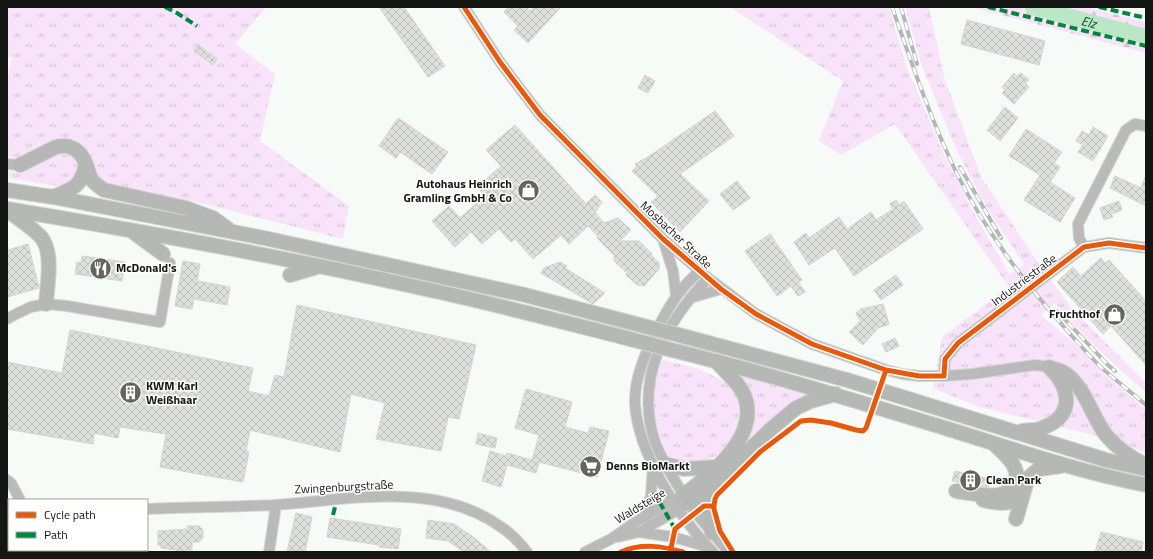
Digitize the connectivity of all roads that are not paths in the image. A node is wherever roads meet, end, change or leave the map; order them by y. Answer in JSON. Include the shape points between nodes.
{"nodes":[{"id":1,"x":464,"y":7,"type":"edge"},
{"id":2,"x":1146,"y":126,"type":"edge"},
{"id":3,"x":86,"y":164,"type":"junction"},
{"id":4,"x":13,"y":165,"type":"edge"},
{"id":5,"x":7,"y":190,"type":"edge"},
{"id":6,"x":53,"y":198,"type":"junction"},
{"id":7,"x":7,"y":209,"type":"edge"},
{"id":8,"x":130,"y":230,"type":"junction"},
{"id":9,"x":232,"y":232,"type":"junction"},
{"id":10,"x":664,"y":239,"type":"junction"},
{"id":11,"x":1084,"y":247,"type":"junction"},
{"id":12,"x":1146,"y":248,"type":"edge"},
{"id":13,"x":167,"y":259,"type":"joint"},
{"id":14,"x":319,"y":266,"type":"junction"},
{"id":15,"x":290,"y":275,"type":"dead end"},
{"id":16,"x":704,"y":275,"type":"junction"},
{"id":17,"x":721,"y":289,"type":"junction"},
{"id":18,"x":676,"y":296,"type":"junction"},
{"id":19,"x":690,"y":298,"type":"junction"},
{"id":20,"x":46,"y":304,"type":"junction"},
{"id":21,"x":7,"y":319,"type":"edge"},
{"id":22,"x":715,"y":361,"type":"junction"},
{"id":23,"x":1049,"y":367,"type":"junction"},
{"id":24,"x":944,"y":376,"type":"junction"},
{"id":25,"x":836,"y":394,"type":"junction"},
{"id":26,"x":1016,"y":432,"type":"junction"},
{"id":27,"x":992,"y":443,"type":"junction"},
{"id":28,"x":659,"y":465,"type":"junction"},
{"id":29,"x":1065,"y":465,"type":"junction"},
{"id":30,"x":1146,"y":465,"type":"edge"},
{"id":31,"x":716,"y":467,"type":"junction"},
{"id":32,"x":1146,"y":470,"type":"edge"},
{"id":33,"x":7,"y":480,"type":"edge"},
{"id":34,"x":1146,"y":485,"type":"edge"},
{"id":35,"x":711,"y":487,"type":"junction"},
{"id":36,"x":1023,"y":494,"type":"junction"},
{"id":37,"x":19,"y":499,"type":"edge"},
{"id":38,"x":681,"y":502,"type":"junction"},
{"id":39,"x":274,"y":505,"type":"junction"},
{"id":40,"x":148,"y":510,"type":"edge"},
{"id":41,"x":645,"y":517,"type":"junction"},
{"id":42,"x":1016,"y":519,"type":"dead end"},
{"id":43,"x":640,"y":532,"type":"junction"},
{"id":44,"x":712,"y":533,"type":"junction"},
{"id":45,"x":611,"y":540,"type":"junction"},
{"id":46,"x":710,"y":549,"type":"edge"},
{"id":47,"x":269,"y":552,"type":"edge"},
{"id":48,"x":527,"y":552,"type":"edge"},
{"id":49,"x":585,"y":552,"type":"edge"},
{"id":50,"x":729,"y":552,"type":"edge"}],
"edges":[{"from":1,"to":10,"type":"street","name":"Mosbacher Straße","via":[[500,62],[540,114]]},
{"from":2,"to":11,"type":"street","via":[[1135,124],[1126,130],[1093,193],[1078,224],[1079,238]]},
{"from":3,"to":4,"type":"highway","via":[[74,148],[62,145]]},
{"from":3,"to":6,"type":"highway","via":[[79,183]]},
{"from":3,"to":9,"type":"highway","via":[[91,178],[104,190],[186,208],[213,218]]},
{"from":5,"to":6,"type":"highway"},
{"from":6,"to":9,"type":"highway"},
{"from":7,"to":8,"type":"highway"},
{"from":7,"to":20,"type":"highway","via":[[41,237],[45,246],[49,259]]},
{"from":8,"to":13,"type":"highway"},
{"from":8,"to":14,"type":"highway"},
{"from":9,"to":26,"type":"highway","bridge":true,"via":[[525,295],[847,380]]},
{"from":10,"to":16,"type":"street","name":"Mosbacher Straße"},
{"from":10,"to":18,"type":"street","via":[[673,271]]},
{"from":11,"to":12,"type":"street","name":"Industriestraße","via":[[1109,243]]},
{"from":11,"to":24,"type":"street","name":"Industriestraße","via":[[958,343],[945,359]]},
{"from":13,"to":20,"type":"street","via":[[160,322]]},
{"from":14,"to":15,"type":"highway"},
{"from":14,"to":22,"type":"highway","bridge":true,"via":[[422,288]]},
{"from":16,"to":17,"type":"street","name":"Mosbacher Straße"},
{"from":16,"to":18,"type":"street","via":[[685,283]]},
{"from":16,"to":19,"type":"street"},
{"from":17,"to":19,"type":"street"},
{"from":17,"to":24,"type":"street","name":"Mosbacher Straße","via":[[756,314],[812,344],[886,370],[919,376]]},
{"from":18,"to":28,"type":"street","via":[[647,350],[635,403],[644,444]]},
{"from":19,"to":28,"type":"street","via":[[671,324],[655,359],[649,381],[649,420]]},
{"from":20,"to":21,"type":"street"},
{"from":22,"to":25,"type":"highway"},
{"from":22,"to":31,"type":"highway","via":[[738,384],[748,408],[746,424],[740,439],[730,454]]},
{"from":23,"to":24,"type":"street","name":"Mosbacher Straße","via":[[1035,365]]},
{"from":23,"to":26,"type":"highway","via":[[1064,387],[1066,407],[1060,418],[1041,429]]},
{"from":23,"to":30,"type":"highway","via":[[1064,372],[1080,387],[1107,436],[1120,450]]},
{"from":25,"to":27,"type":"highway"},
{"from":25,"to":35,"type":"highway","via":[[796,408]]},
{"from":26,"to":32,"type":"highway"},
{"from":27,"to":29,"type":"highway"},
{"from":27,"to":36,"type":"highway","via":[[1015,467],[1017,478],[1010,490],[998,495],[956,492],[1001,504],[1009,503]]},
{"from":28,"to":31,"type":"highway","via":[[684,469]]},
{"from":28,"to":38,"type":"street"},
{"from":28,"to":41,"type":"street"},
{"from":29,"to":34,"type":"highway"},
{"from":29,"to":36,"type":"highway","via":[[1038,469],[1028,478]]},
{"from":31,"to":38,"type":"highway"},
{"from":33,"to":37,"type":"street"},
{"from":35,"to":38,"type":"highway"},
{"from":35,"to":44,"type":"highway","via":[[708,515]]},
{"from":36,"to":42,"type":"highway"},
{"from":38,"to":41,"type":"street","name":"Waldsteige"},
{"from":38,"to":43,"type":"street","name":"Waldsteige"},
{"from":38,"to":44,"type":"street"},
{"from":38,"to":46,"type":"street"},
{"from":39,"to":40,"type":"street","name":"Zwingenburgstraße"},
{"from":39,"to":47,"type":"street"},
{"from":39,"to":48,"type":"street","name":"Zwingenburgstraße","via":[[381,497],[408,497],[443,502],[486,517],[502,527]]},
{"from":41,"to":45,"type":"street","name":"Waldsteige"},
{"from":43,"to":45,"type":"street","name":"Waldsteige"},
{"from":43,"to":46,"type":"street","via":[[673,537]]},
{"from":44,"to":50,"type":"street"},
{"from":45,"to":49,"type":"street","name":"Waldsteige"}]}
